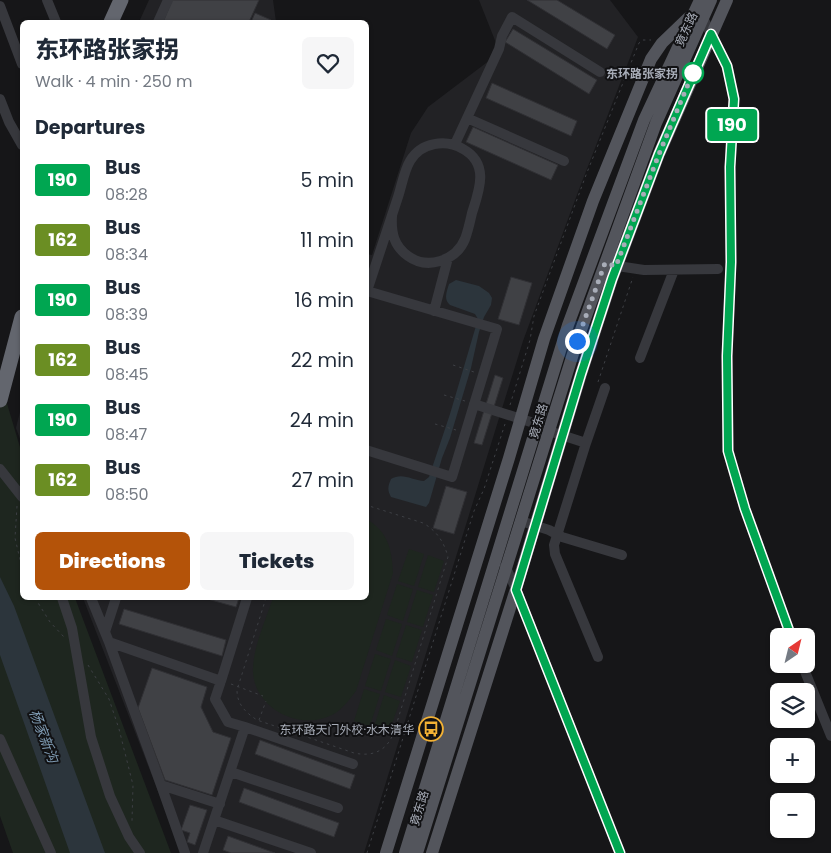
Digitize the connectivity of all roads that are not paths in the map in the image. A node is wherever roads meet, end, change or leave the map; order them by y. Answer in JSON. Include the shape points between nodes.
{"nodes":[{"id":1,"x":47,"y":0,"type":"edge"},
{"id":2,"x":121,"y":0,"type":"edge"},
{"id":3,"x":168,"y":0,"type":"edge"},
{"id":4,"x":700,"y":0,"type":"edge"},
{"id":5,"x":711,"y":0,"type":"edge"},
{"id":6,"x":726,"y":0,"type":"edge"},
{"id":7,"x":0,"y":6,"type":"edge"},
{"id":8,"x":698,"y":15,"type":"junction"},
{"id":9,"x":55,"y":20,"type":"edge"},
{"id":10,"x":114,"y":20,"type":"edge"},
{"id":11,"x":159,"y":20,"type":"edge"},
{"id":12,"x":711,"y":34,"type":"junction"},
{"id":13,"x":20,"y":59,"type":"edge"},
{"id":14,"x":600,"y":72,"type":"dead end"},
{"id":15,"x":0,"y":99,"type":"edge"},
{"id":16,"x":467,"y":118,"type":"junction"},
{"id":17,"x":20,"y":141,"type":"edge"},
{"id":18,"x":454,"y":144,"type":"junction"},
{"id":19,"x":564,"y":162,"type":"dead end"},
{"id":20,"x":392,"y":216,"type":"junction"},
{"id":21,"x":448,"y":258,"type":"junction"},
{"id":22,"x":611,"y":265,"type":"junction"},
{"id":23,"x":718,"y":269,"type":"dead end"},
{"id":24,"x":674,"y":270,"type":"junction"},
{"id":25,"x":369,"y":285,"type":"edge"},
{"id":26,"x":369,"y":292,"type":"edge"},
{"id":27,"x":434,"y":311,"type":"junction"},
{"id":28,"x":20,"y":325,"type":"edge"},
{"id":29,"x":640,"y":358,"type":"dead end"},
{"id":30,"x":605,"y":388,"type":"dead end"},
{"id":31,"x":0,"y":400,"type":"edge"},
{"id":32,"x":474,"y":404,"type":"junction"},
{"id":33,"x":521,"y":419,"type":"junction"},
{"id":34,"x":537,"y":424,"type":"junction"},
{"id":35,"x":549,"y":431,"type":"junction"},
{"id":36,"x":562,"y":435,"type":"junction"},
{"id":37,"x":586,"y":443,"type":"junction"},
{"id":38,"x":369,"y":451,"type":"edge"},
{"id":39,"x":0,"y":469,"type":"edge"},
{"id":40,"x":20,"y":494,"type":"edge"},
{"id":41,"x":521,"y":521,"type":"junction"},
{"id":42,"x":535,"y":525,"type":"junction"},
{"id":43,"x":558,"y":534,"type":"junction"},
{"id":44,"x":622,"y":555,"type":"dead end"},
{"id":45,"x":501,"y":564,"type":"junction"},
{"id":46,"x":516,"y":590,"type":"junction"},
{"id":47,"x":63,"y":600,"type":"edge"},
{"id":48,"x":92,"y":600,"type":"edge"},
{"id":49,"x":116,"y":600,"type":"edge"},
{"id":50,"x":246,"y":600,"type":"edge"},
{"id":51,"x":788,"y":628,"type":"edge"},
{"id":52,"x":107,"y":637,"type":"junction"},
{"id":53,"x":598,"y":657,"type":"dead end"},
{"id":54,"x":806,"y":673,"type":"edge"},
{"id":55,"x":221,"y":681,"type":"junction"},
{"id":56,"x":829,"y":725,"type":"edge"},
{"id":57,"x":245,"y":728,"type":"junction"},
{"id":58,"x":831,"y":736,"type":"edge"},
{"id":59,"x":0,"y":739,"type":"edge"},
{"id":60,"x":353,"y":764,"type":"dead end"},
{"id":61,"x":230,"y":772,"type":"junction"},
{"id":62,"x":161,"y":785,"type":"junction"},
{"id":63,"x":220,"y":804,"type":"junction"},
{"id":64,"x":338,"y":808,"type":"dead end"},
{"id":65,"x":214,"y":820,"type":"junction"},
{"id":66,"x":51,"y":853,"type":"edge"},
{"id":67,"x":140,"y":853,"type":"edge"},
{"id":68,"x":186,"y":853,"type":"edge"},
{"id":69,"x":203,"y":853,"type":"edge"},
{"id":70,"x":310,"y":853,"type":"edge"},
{"id":71,"x":386,"y":853,"type":"edge"},
{"id":72,"x":405,"y":853,"type":"edge"},
{"id":73,"x":417,"y":853,"type":"edge"},
{"id":74,"x":432,"y":853,"type":"edge"},
{"id":75,"x":620,"y":853,"type":"edge"}],
"edges":[{"from":1,"to":9,"type":"street"},
{"from":2,"to":10,"type":"highway"},
{"from":3,"to":11,"type":"street"},
{"from":4,"to":8,"type":"main road","name":"竟东路"},
{"from":5,"to":8,"type":"main road","name":"竟东路"},
{"from":6,"to":12,"type":"main road"},
{"from":7,"to":13,"type":"street"},
{"from":8,"to":12,"type":"street"},
{"from":8,"to":22,"type":"main road","name":"竟东路","via":[[656,123]]},
{"from":8,"to":33,"type":"main road","via":[[664,40],[649,65],[593,201],[544,340]]},
{"from":8,"to":34,"type":"main road","name":"竟东路","via":[[644,120],[568,325]]},
{"from":12,"to":22,"type":"main road"},
{"from":12,"to":51,"type":"street","via":[[727,66],[734,99],[730,167],[728,451],[745,509]]},
{"from":14,"to":16,"type":"street","via":[[512,17]]},
{"from":15,"to":17,"type":"street"},
{"from":16,"to":18,"type":"street"},
{"from":16,"to":19,"type":"street"},
{"from":18,"to":20,"type":"street","via":[[430,145],[410,160]]},
{"from":18,"to":21,"type":"street","via":[[475,159],[481,183],[465,240]]},
{"from":20,"to":21,"type":"street","via":[[394,241],[402,252],[424,263]]},
{"from":20,"to":25,"type":"street"},
{"from":21,"to":27,"type":"street"},
{"from":22,"to":24,"type":"street"},
{"from":22,"to":35,"type":"main road","name":"竟东路","via":[[577,341]]},
{"from":22,"to":36,"type":"main road"},
{"from":23,"to":24,"type":"street"},
{"from":24,"to":29,"type":"street"},
{"from":26,"to":27,"type":"street"},
{"from":27,"to":32,"type":"street","via":[[496,329]]},
{"from":28,"to":31,"type":"highway"},
{"from":30,"to":37,"type":"street"},
{"from":32,"to":33,"type":"street"},
{"from":32,"to":38,"type":"street","via":[[452,477]]},
{"from":33,"to":34,"type":"street"},
{"from":33,"to":71,"type":"main road"},
{"from":34,"to":45,"type":"main road","name":"竟东路"},
{"from":35,"to":36,"type":"street"},
{"from":35,"to":41,"type":"main road","name":"竟东路"},
{"from":36,"to":37,"type":"street"},
{"from":36,"to":42,"type":"main road"},
{"from":37,"to":43,"type":"street"},
{"from":39,"to":40,"type":"street"},
{"from":41,"to":42,"type":"street"},
{"from":41,"to":45,"type":"main road","name":"竟东路"},
{"from":42,"to":43,"type":"street"},
{"from":42,"to":46,"type":"main road"},
{"from":43,"to":44,"type":"street"},
{"from":43,"to":53,"type":"street","via":[[555,554]]},
{"from":45,"to":46,"type":"street"},
{"from":45,"to":72,"type":"main road","name":"竟东路"},
{"from":45,"to":73,"type":"main road","name":"竟东路"},
{"from":46,"to":74,"type":"main road"},
{"from":46,"to":75,"type":"street"},
{"from":47,"to":67,"type":"street","via":[[72,628],[91,737],[110,796]]},
{"from":48,"to":52,"type":"street"},
{"from":49,"to":52,"type":"street"},
{"from":50,"to":55,"type":"street"},
{"from":52,"to":55,"type":"street"},
{"from":52,"to":62,"type":"street"},
{"from":54,"to":56,"type":"street"},
{"from":55,"to":57,"type":"street","via":[[215,699],[228,722]]},
{"from":56,"to":58,"type":"street"},
{"from":57,"to":60,"type":"street"},
{"from":57,"to":61,"type":"street"},
{"from":59,"to":66,"type":"street"},
{"from":61,"to":63,"type":"street"},
{"from":61,"to":64,"type":"street"},
{"from":62,"to":63,"type":"street"},
{"from":62,"to":68,"type":"street"},
{"from":63,"to":65,"type":"street"},
{"from":65,"to":69,"type":"street"},
{"from":65,"to":70,"type":"street"}]}
